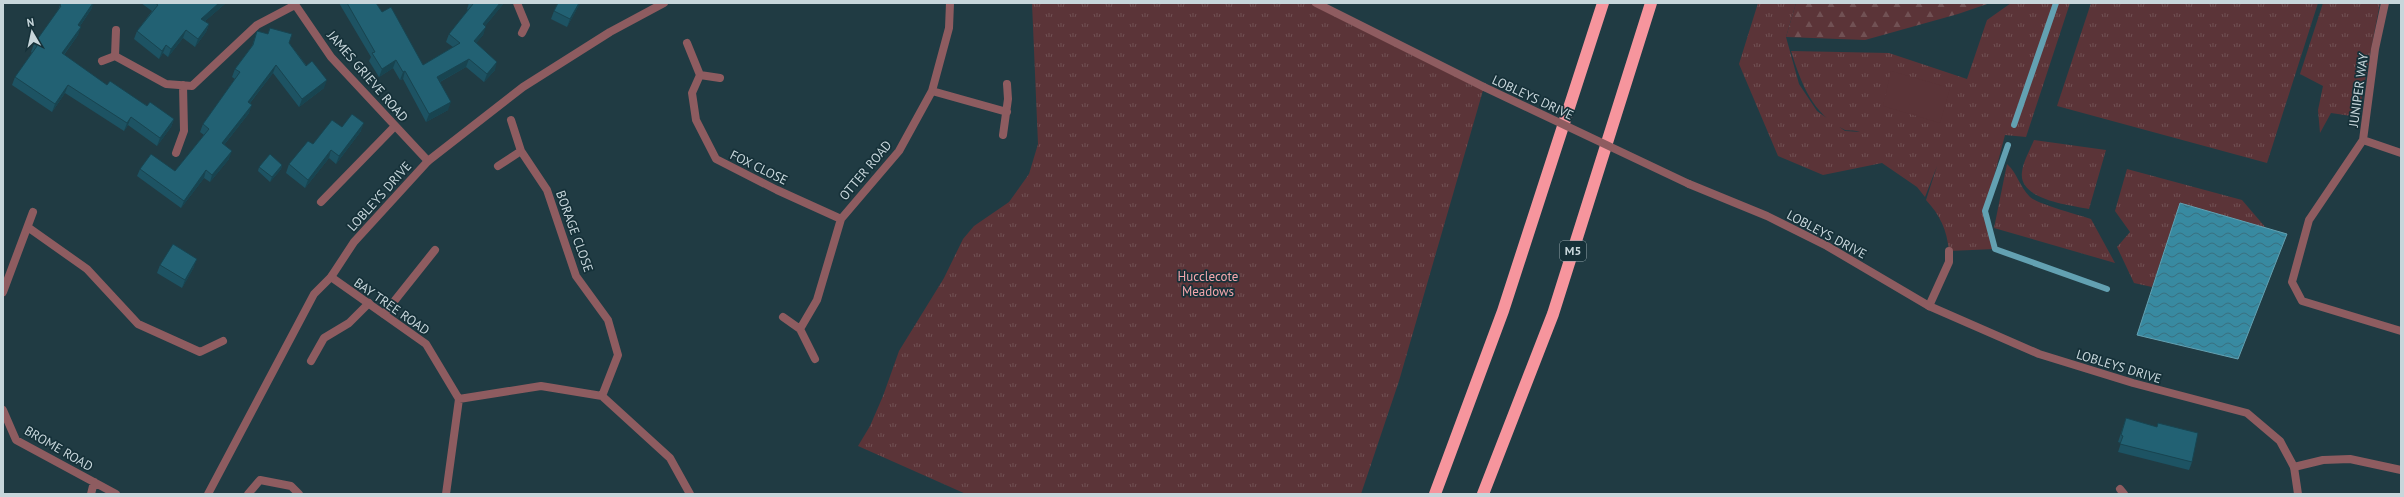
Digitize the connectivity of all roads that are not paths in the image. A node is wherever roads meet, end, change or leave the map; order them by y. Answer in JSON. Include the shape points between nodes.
{"nodes":[{"id":1,"x":517,"y":3,"type":"edge"},
{"id":2,"x":664,"y":3,"type":"edge"},
{"id":3,"x":950,"y":3,"type":"edge"},
{"id":4,"x":1316,"y":3,"type":"edge"},
{"id":5,"x":1603,"y":3,"type":"edge"},
{"id":6,"x":1651,"y":3,"type":"edge"},
{"id":7,"x":2385,"y":3,"type":"edge"},
{"id":8,"x":294,"y":4,"type":"edge"},
{"id":9,"x":116,"y":30,"type":"dead end"},
{"id":10,"x":522,"y":33,"type":"dead end"},
{"id":11,"x":687,"y":43,"type":"dead end"},
{"id":12,"x":115,"y":56,"type":"junction"},
{"id":13,"x":102,"y":61,"type":"dead end"},
{"id":14,"x":700,"y":75,"type":"junction"},
{"id":15,"x":720,"y":78,"type":"dead end"},
{"id":16,"x":1007,"y":84,"type":"dead end"},
{"id":17,"x":183,"y":86,"type":"junction"},
{"id":18,"x":932,"y":91,"type":"junction"},
{"id":19,"x":1007,"y":112,"type":"junction"},
{"id":20,"x":511,"y":120,"type":"dead end"},
{"id":21,"x":395,"y":126,"type":"junction"},
{"id":22,"x":1003,"y":135,"type":"dead end"},
{"id":23,"x":2363,"y":140,"type":"junction"},
{"id":24,"x":521,"y":151,"type":"junction"},
{"id":25,"x":176,"y":153,"type":"dead end"},
{"id":26,"x":2401,"y":153,"type":"edge"},
{"id":27,"x":428,"y":161,"type":"junction"},
{"id":28,"x":498,"y":166,"type":"dead end"},
{"id":29,"x":321,"y":202,"type":"dead end"},
{"id":30,"x":33,"y":212,"type":"dead end"},
{"id":31,"x":841,"y":219,"type":"junction"},
{"id":32,"x":28,"y":228,"type":"junction"},
{"id":33,"x":434,"y":250,"type":"dead end"},
{"id":34,"x":1949,"y":250,"type":"dead end"},
{"id":35,"x":332,"y":277,"type":"junction"},
{"id":36,"x":3,"y":292,"type":"edge"},
{"id":37,"x":369,"y":303,"type":"junction"},
{"id":38,"x":1929,"y":306,"type":"junction"},
{"id":39,"x":384,"y":314,"type":"junction"},
{"id":40,"x":783,"y":317,"type":"dead end"},
{"id":41,"x":800,"y":329,"type":"junction"},
{"id":42,"x":2401,"y":331,"type":"edge"},
{"id":43,"x":223,"y":340,"type":"dead end"},
{"id":44,"x":814,"y":359,"type":"dead end"},
{"id":45,"x":311,"y":361,"type":"dead end"},
{"id":46,"x":602,"y":396,"type":"junction"},
{"id":47,"x":459,"y":399,"type":"junction"},
{"id":48,"x":3,"y":410,"type":"edge"},
{"id":49,"x":2294,"y":467,"type":"junction"},
{"id":50,"x":2401,"y":470,"type":"edge"},
{"id":51,"x":94,"y":482,"type":"junction"},
{"id":52,"x":91,"y":494,"type":"edge"},
{"id":53,"x":116,"y":494,"type":"edge"},
{"id":54,"x":208,"y":494,"type":"edge"},
{"id":55,"x":248,"y":494,"type":"edge"},
{"id":56,"x":299,"y":494,"type":"edge"},
{"id":57,"x":446,"y":494,"type":"edge"},
{"id":58,"x":690,"y":494,"type":"edge"},
{"id":59,"x":1435,"y":494,"type":"edge"},
{"id":60,"x":1483,"y":494,"type":"edge"},
{"id":61,"x":2298,"y":494,"type":"edge"}],
"edges":[{"from":1,"to":10,"type":"street","via":[[526,25]]},
{"from":2,"to":27,"type":"street","name":"LOBLEYS DRIVE","via":[[610,32],[522,87]]},
{"from":3,"to":18,"type":"street","name":"OTTER ROAD","via":[[949,28]]},
{"from":4,"to":38,"type":"street","name":"LOBLEYS DRIVE","bridge":true,"via":[[1484,87],[1827,246]]},
{"from":5,"to":59,"type":"highway","via":[[1503,311]]},
{"from":6,"to":60,"type":"highway","number":"M5","via":[[1553,314]]},
{"from":7,"to":23,"type":"street","name":"JUNIPER WAY","via":[[2375,49]]},
{"from":8,"to":17,"type":"street","via":[[257,25],[192,86]]},
{"from":8,"to":21,"type":"street","name":"JAMES GRIEVE ROAD","via":[[331,57]]},
{"from":9,"to":12,"type":"street"},
{"from":11,"to":14,"type":"street"},
{"from":12,"to":13,"type":"street"},
{"from":12,"to":17,"type":"street","via":[[166,84]]},
{"from":14,"to":15,"type":"street"},
{"from":14,"to":31,"type":"street","name":"FOX CLOSE","via":[[692,93],[696,120],[716,159]]},
{"from":16,"to":19,"type":"street"},
{"from":17,"to":25,"type":"street","via":[[184,131]]},
{"from":18,"to":19,"type":"street"},
{"from":18,"to":31,"type":"street","name":"OTTER ROAD","via":[[898,151]]},
{"from":19,"to":22,"type":"street"},
{"from":20,"to":24,"type":"street","name":"BORAGE CLOSE"},
{"from":21,"to":27,"type":"street","name":"JAMES GRIEVE ROAD"},
{"from":21,"to":29,"type":"street"},
{"from":23,"to":26,"type":"street","name":"JUNIPER WAY"},
{"from":23,"to":42,"type":"street","via":[[2309,220],[2292,282],[2302,301]]},
{"from":24,"to":28,"type":"street"},
{"from":24,"to":46,"type":"street","name":"BORAGE CLOSE","via":[[547,190],[576,276],[608,320],[618,355]]},
{"from":27,"to":35,"type":"street","name":"LOBLEYS DRIVE","via":[[354,242]]},
{"from":30,"to":32,"type":"street"},
{"from":31,"to":41,"type":"street","name":"OTTER ROAD","via":[[817,300]]},
{"from":32,"to":36,"type":"street"},
{"from":32,"to":43,"type":"street","via":[[87,269],[138,324],[200,352]]},
{"from":33,"to":39,"type":"street"},
{"from":34,"to":38,"type":"street","via":[[1949,262]]},
{"from":35,"to":37,"type":"street","name":"BAY TREE ROAD"},
{"from":35,"to":54,"type":"street","name":"LOBLEYS DRIVE","via":[[314,294]]},
{"from":37,"to":39,"type":"street","name":"BAY TREE ROAD"},
{"from":37,"to":45,"type":"street","via":[[349,323],[324,338]]},
{"from":38,"to":49,"type":"street","name":"LOBLEYS DRIVE","via":[[2039,354],[2133,383],[2247,413],[2280,441]]},
{"from":39,"to":47,"type":"street","name":"BAY TREE ROAD","via":[[426,344]]},
{"from":40,"to":41,"type":"street"},
{"from":41,"to":44,"type":"street"},
{"from":46,"to":47,"type":"street","via":[[541,386]]},
{"from":46,"to":58,"type":"street","via":[[670,458]]},
{"from":47,"to":57,"type":"street"},
{"from":48,"to":51,"type":"street","name":"BROME ROAD","via":[[16,440]]},
{"from":49,"to":50,"type":"street","via":[[2323,460],[2350,459]]},
{"from":49,"to":61,"type":"street","name":"LOBLEYS DRIVE"},
{"from":51,"to":52,"type":"street"},
{"from":51,"to":53,"type":"street","name":"BROME ROAD"},
{"from":55,"to":56,"type":"street","via":[[260,480],[292,486]]}]}
